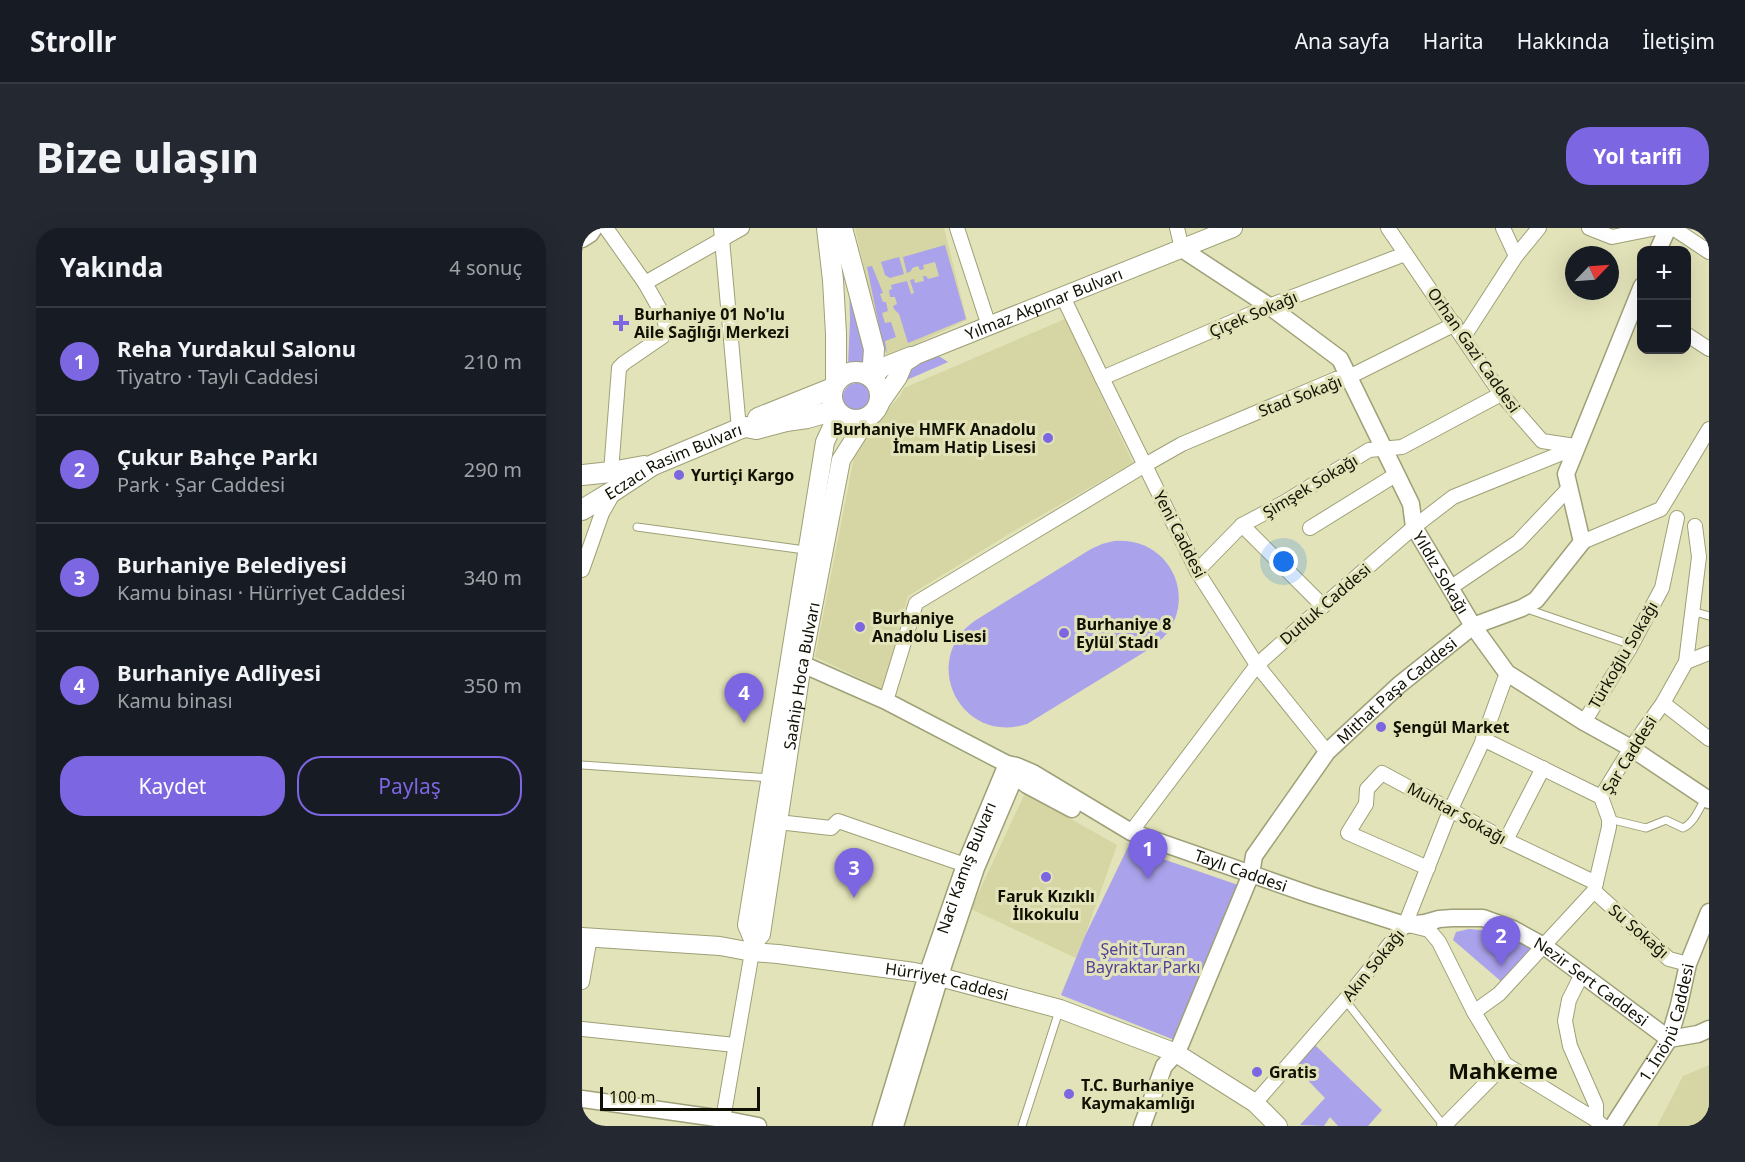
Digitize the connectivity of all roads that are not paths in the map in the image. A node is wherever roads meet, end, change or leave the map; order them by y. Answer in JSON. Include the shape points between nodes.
{"nodes":[{"id":1,"x":742,"y":228,"type":"edge"},
{"id":2,"x":827,"y":228,"type":"edge"},
{"id":3,"x":842,"y":228,"type":"edge"},
{"id":4,"x":957,"y":228,"type":"edge"},
{"id":5,"x":1177,"y":228,"type":"edge"},
{"id":6,"x":1233,"y":228,"type":"edge"},
{"id":7,"x":1388,"y":228,"type":"edge"},
{"id":8,"x":1503,"y":228,"type":"edge"},
{"id":9,"x":1539,"y":228,"type":"edge"},
{"id":10,"x":1589,"y":228,"type":"edge"},
{"id":11,"x":1657,"y":228,"type":"edge"},
{"id":12,"x":1668,"y":228,"type":"edge"},
{"id":13,"x":1673,"y":228,"type":"edge"},
{"id":14,"x":596,"y":232,"type":"edge"},
{"id":15,"x":722,"y":234,"type":"edge"},
{"id":16,"x":1660,"y":246,"type":"edge"},
{"id":17,"x":1182,"y":249,"type":"junction"},
{"id":18,"x":1709,"y":252,"type":"edge"},
{"id":19,"x":1405,"y":254,"type":"junction"},
{"id":20,"x":1516,"y":256,"type":"junction"},
{"id":21,"x":645,"y":283,"type":"junction"},
{"id":22,"x":1063,"y":297,"type":"junction"},
{"id":23,"x":1638,"y":300,"type":"edge"},
{"id":24,"x":1269,"y":306,"type":"junction"},
{"id":25,"x":1455,"y":324,"type":"junction"},
{"id":26,"x":989,"y":326,"type":"junction"},
{"id":27,"x":1691,"y":337,"type":"edge"},
{"id":28,"x":1463,"y":338,"type":"junction"},
{"id":29,"x":1709,"y":349,"type":"edge"},
{"id":30,"x":916,"y":355,"type":"junction"},
{"id":31,"x":869,"y":376,"type":"junction"},
{"id":32,"x":1349,"y":377,"type":"junction"},
{"id":33,"x":1102,"y":378,"type":"junction"},
{"id":34,"x":835,"y":385,"type":"junction"},
{"id":35,"x":1501,"y":394,"type":"junction"},
{"id":36,"x":838,"y":411,"type":"junction"},
{"id":37,"x":873,"y":411,"type":"junction"},
{"id":38,"x":742,"y":428,"type":"junction"},
{"id":39,"x":1709,"y":429,"type":"edge"},
{"id":40,"x":1577,"y":447,"type":"junction"},
{"id":41,"x":1385,"y":449,"type":"junction"},
{"id":42,"x":1145,"y":465,"type":"junction"},
{"id":43,"x":1397,"y":474,"type":"junction"},
{"id":44,"x":583,"y":475,"type":"edge"},
{"id":45,"x":613,"y":481,"type":"junction"},
{"id":46,"x":1569,"y":488,"type":"junction"},
{"id":47,"x":1661,"y":509,"type":"junction"},
{"id":48,"x":582,"y":510,"type":"edge"},
{"id":49,"x":1677,"y":518,"type":"junction"},
{"id":50,"x":1242,"y":525,"type":"junction"},
{"id":51,"x":1695,"y":526,"type":"junction"},
{"id":52,"x":637,"y":527,"type":"dead end"},
{"id":53,"x":1414,"y":527,"type":"junction"},
{"id":54,"x":1310,"y":528,"type":"dead end"},
{"id":55,"x":1709,"y":531,"type":"edge"},
{"id":56,"x":1582,"y":542,"type":"junction"},
{"id":57,"x":808,"y":550,"type":"junction"},
{"id":58,"x":582,"y":570,"type":"edge"},
{"id":59,"x":1197,"y":572,"type":"junction"},
{"id":60,"x":1450,"y":588,"type":"junction"},
{"id":61,"x":1323,"y":606,"type":"junction"},
{"id":62,"x":1522,"y":608,"type":"junction"},
{"id":63,"x":1709,"y":616,"type":"edge"},
{"id":64,"x":1690,"y":620,"type":"junction"},
{"id":65,"x":1473,"y":626,"type":"junction"},
{"id":66,"x":1632,"y":645,"type":"junction"},
{"id":67,"x":1709,"y":653,"type":"edge"},
{"id":68,"x":1686,"y":662,"type":"junction"},
{"id":69,"x":802,"y":664,"type":"junction"},
{"id":70,"x":1257,"y":665,"type":"junction"},
{"id":71,"x":1507,"y":673,"type":"junction"},
{"id":72,"x":886,"y":701,"type":"junction"},
{"id":73,"x":1663,"y":703,"type":"junction"},
{"id":74,"x":1584,"y":722,"type":"junction"},
{"id":75,"x":1483,"y":739,"type":"junction"},
{"id":76,"x":1709,"y":739,"type":"edge"},
{"id":77,"x":1631,"y":748,"type":"junction"},
{"id":78,"x":1327,"y":752,"type":"junction"},
{"id":79,"x":582,"y":765,"type":"edge"},
{"id":80,"x":1543,"y":768,"type":"junction"},
{"id":81,"x":1014,"y":769,"type":"junction"},
{"id":82,"x":771,"y":778,"type":"junction"},
{"id":83,"x":1601,"y":797,"type":"junction"},
{"id":84,"x":1707,"y":799,"type":"edge"},
{"id":85,"x":1450,"y":811,"type":"junction"},
{"id":86,"x":1608,"y":819,"type":"junction"},
{"id":87,"x":778,"y":822,"type":"junction"},
{"id":88,"x":1131,"y":832,"type":"junction"},
{"id":89,"x":1506,"y":840,"type":"junction"},
{"id":90,"x":970,"y":866,"type":"junction"},
{"id":91,"x":1428,"y":868,"type":"junction"},
{"id":92,"x":1251,"y":874,"type":"junction"},
{"id":93,"x":1595,"y":887,"type":"junction"},
{"id":94,"x":1709,"y":912,"type":"edge"},
{"id":95,"x":1405,"y":925,"type":"junction"},
{"id":96,"x":586,"y":937,"type":"edge"},
{"id":97,"x":1544,"y":946,"type":"junction"},
{"id":98,"x":753,"y":947,"type":"junction"},
{"id":99,"x":1688,"y":964,"type":"junction"},
{"id":100,"x":1582,"y":974,"type":"junction"},
{"id":101,"x":933,"y":976,"type":"junction"},
{"id":102,"x":582,"y":982,"type":"edge"},
{"id":103,"x":1345,"y":1000,"type":"junction"},
{"id":104,"x":1060,"y":1009,"type":"junction"},
{"id":105,"x":1474,"y":1012,"type":"junction"},
{"id":106,"x":582,"y":1029,"type":"edge"},
{"id":107,"x":1709,"y":1029,"type":"edge"},
{"id":108,"x":1669,"y":1039,"type":"junction"},
{"id":109,"x":735,"y":1045,"type":"junction"},
{"id":110,"x":1176,"y":1053,"type":"junction"},
{"id":111,"x":1505,"y":1064,"type":"junction"},
{"id":112,"x":582,"y":1099,"type":"edge"},
{"id":113,"x":1255,"y":1103,"type":"junction"},
{"id":114,"x":723,"y":1119,"type":"junction"},
{"id":115,"x":692,"y":1121,"type":"edge"},
{"id":116,"x":1600,"y":1123,"type":"edge"},
{"id":117,"x":758,"y":1126,"type":"edge"},
{"id":118,"x":881,"y":1126,"type":"edge"},
{"id":119,"x":895,"y":1126,"type":"edge"},
{"id":120,"x":1022,"y":1126,"type":"edge"},
{"id":121,"x":1142,"y":1126,"type":"edge"},
{"id":122,"x":1278,"y":1126,"type":"edge"},
{"id":123,"x":1444,"y":1126,"type":"edge"},
{"id":124,"x":1613,"y":1126,"type":"edge"}],
"edges":[{"from":1,"to":15,"type":"street"},
{"from":2,"to":34,"type":"main road","via":[[836,334]]},
{"from":3,"to":31,"type":"main road","via":[[874,349]]},
{"from":4,"to":26,"type":"street"},
{"from":5,"to":17,"type":"street"},
{"from":6,"to":17,"type":"main road","name":"Yılmaz Akpınar Bulvarı"},
{"from":7,"to":19,"type":"street","name":"Orhan Gazi Caddesi"},
{"from":8,"to":20,"type":"street"},
{"from":9,"to":20,"type":"street"},
{"from":10,"to":11,"type":"street","via":[[1612,237]]},
{"from":12,"to":16,"type":"street"},
{"from":13,"to":18,"type":"street"},
{"from":14,"to":21,"type":"street"},
{"from":15,"to":21,"type":"street"},
{"from":15,"to":38,"type":"street"},
{"from":17,"to":22,"type":"main road","name":"Yılmaz Akpınar Bulvarı"},
{"from":17,"to":24,"type":"street","name":"Yıldız Sokağı"},
{"from":19,"to":24,"type":"street","name":"Çiçek Sokağı"},
{"from":19,"to":25,"type":"street","name":"Orhan Gazi Caddesi"},
{"from":20,"to":28,"type":"street"},
{"from":21,"to":45,"type":"street","via":[[666,326],[662,337],[619,368]]},
{"from":22,"to":26,"type":"main road","name":"Yılmaz Akpınar Bulvarı"},
{"from":22,"to":33,"type":"street","name":"Yeni Caddesi"},
{"from":23,"to":40,"type":"street"},
{"from":24,"to":32,"type":"street","name":"Yıldız Sokağı","via":[[1340,359]]},
{"from":24,"to":33,"type":"street","name":"Çiçek Sokağı"},
{"from":25,"to":28,"type":"street","name":"Orhan Gazi Caddesi"},
{"from":25,"to":32,"type":"street","name":"Stad Sokağı"},
{"from":26,"to":30,"type":"main road","name":"Yılmaz Akpınar Bulvarı"},
{"from":27,"to":29,"type":"street"},
{"from":28,"to":35,"type":"street","name":"Orhan Gazi Caddesi"},
{"from":30,"to":31,"type":"main road"},
{"from":30,"to":37,"type":"main road","name":"Yılmaz Akpınar Bulvarı","via":[[904,363]]},
{"from":31,"to":34,"type":"main road","via":[[851,372]]},
{"from":31,"to":37,"type":"main road","via":[[879,392]]},
{"from":32,"to":41,"type":"street","name":"Yıldız Sokağı"},
{"from":32,"to":42,"type":"street","name":"Stad Sokağı","via":[[1182,444]]},
{"from":33,"to":42,"type":"street","name":"Yeni Caddesi"},
{"from":34,"to":36,"type":"main road","via":[[832,399]]},
{"from":34,"to":38,"type":"main road","via":[[754,419]]},
{"from":35,"to":40,"type":"street","name":"Orhan Gazi Caddesi","via":[[1542,441]]},
{"from":35,"to":41,"type":"street","name":"Şimşek Sokağı","via":[[1402,447]]},
{"from":36,"to":37,"type":"main road","via":[[855,420]]},
{"from":36,"to":38,"type":"main road","name":"Eczacı Rasim Bulvarı","via":[[756,429]]},
{"from":36,"to":57,"type":"main road","name":"Saahip Hoca Bulvarı","via":[[825,442]]},
{"from":37,"to":69,"type":"main road","name":"Saahip Hoca Bulvarı","via":[[841,460]]},
{"from":38,"to":45,"type":"main road","name":"Eczacı Rasim Bulvarı"},
{"from":39,"to":47,"type":"street"},
{"from":40,"to":46,"type":"street","via":[[1566,474]]},
{"from":40,"to":53,"type":"street","name":"Dutluk Caddesi","via":[[1453,497]]},
{"from":41,"to":43,"type":"street","name":"Yıldız Sokağı"},
{"from":41,"to":50,"type":"street","name":"Şimşek Sokağı","via":[[1369,450]]},
{"from":42,"to":59,"type":"street","name":"Yeni Caddesi"},
{"from":42,"to":72,"type":"street","name":"Stad Sokağı","via":[[916,603]]},
{"from":43,"to":53,"type":"street","name":"Yıldız Sokağı","via":[[1411,504]]},
{"from":43,"to":54,"type":"street"},
{"from":44,"to":45,"type":"main road","name":"Eczacı Rasim Bulvarı"},
{"from":45,"to":48,"type":"main road","name":"Eczacı Rasim Bulvarı"},
{"from":45,"to":58,"type":"street"},
{"from":46,"to":56,"type":"street"},
{"from":46,"to":60,"type":"street","via":[[1518,542]]},
{"from":47,"to":49,"type":"street"},
{"from":47,"to":56,"type":"street"},
{"from":49,"to":51,"type":"street"},
{"from":49,"to":66,"type":"street","name":"Türkoğlu Sokağı","via":[[1662,588]]},
{"from":50,"to":59,"type":"street","name":"Şimşek Sokağı"},
{"from":50,"to":61,"type":"street"},
{"from":51,"to":55,"type":"street"},
{"from":51,"to":64,"type":"street","name":"Şar Caddesi","via":[[1699,557]]},
{"from":52,"to":57,"type":"lane"},
{"from":53,"to":60,"type":"street","name":"Yıldız Sokağı"},
{"from":53,"to":61,"type":"street","name":"Dutluk Caddesi"},
{"from":56,"to":62,"type":"street","name":"Mithat Paşa Caddesi","via":[[1536,600]]},
{"from":57,"to":82,"type":"main road","name":"Saahip Hoca Bulvarı"},
{"from":59,"to":70,"type":"street","name":"Yeni Caddesi"},
{"from":60,"to":65,"type":"street","name":"Yıldız Sokağı"},
{"from":61,"to":70,"type":"street","name":"Dutluk Caddesi"},
{"from":62,"to":65,"type":"street","name":"Mithat Paşa Caddesi"},
{"from":62,"to":66,"type":"lane"},
{"from":63,"to":64,"type":"lane","via":[[1699,613]]},
{"from":64,"to":68,"type":"street","name":"Şar Caddesi"},
{"from":65,"to":71,"type":"street","name":"Yıldız Sokağı"},
{"from":65,"to":78,"type":"street","name":"Mithat Paşa Caddesi","via":[[1399,685]]},
{"from":66,"to":74,"type":"street","name":"Türkoğlu Sokağı"},
{"from":67,"to":68,"type":"street"},
{"from":68,"to":73,"type":"street","name":"Şar Caddesi"},
{"from":69,"to":72,"type":"street"},
{"from":69,"to":87,"type":"main road","name":"Saahip Hoca Bulvarı"},
{"from":70,"to":78,"type":"street","name":"Yeni Caddesi"},
{"from":70,"to":88,"type":"street","name":"Dutluk Caddesi"},
{"from":71,"to":74,"type":"street","name":"Yıldız Sokağı"},
{"from":71,"to":75,"type":"street","name":"Akın Sokağı"},
{"from":72,"to":81,"type":"street"},
{"from":73,"to":76,"type":"street"},
{"from":73,"to":77,"type":"street","name":"Şar Caddesi"},
{"from":74,"to":77,"type":"street","name":"Yıldız Sokağı"},
{"from":75,"to":80,"type":"street"},
{"from":75,"to":85,"type":"street","name":"Akın Sokağı"},
{"from":77,"to":83,"type":"street","name":"Şar Caddesi"},
{"from":77,"to":84,"type":"street","name":"Yıldız Sokağı"},
{"from":78,"to":92,"type":"street","name":"Mithat Paşa Caddesi","via":[[1254,856]]},
{"from":79,"to":82,"type":"lane"},
{"from":80,"to":83,"type":"street"},
{"from":80,"to":89,"type":"street"},
{"from":81,"to":88,"type":"street","name":"Taylı Caddesi","via":[[1027,785],[1108,828]]},
{"from":81,"to":90,"type":"street","name":"Naci Kamış Bulvarı"},
{"from":82,"to":98,"type":"main road","name":"Saahip Hoca Bulvarı","via":[[747,925]]},
{"from":83,"to":86,"type":"street","name":"Şar Caddesi"},
{"from":84,"to":86,"type":"lane","via":[[1685,828],[1666,820],[1646,828]]},
{"from":85,"to":89,"type":"street","name":"Muhtar Sokağı"},
{"from":85,"to":91,"type":"street","name":"Akın Sokağı"},
{"from":85,"to":91,"type":"street","name":"Muhtar Sokağı","via":[[1382,773],[1367,789],[1366,804],[1348,833]]},
{"from":86,"to":93,"type":"street","name":"Şar Caddesi"},
{"from":87,"to":90,"type":"street","via":[[831,828],[838,821]]},
{"from":87,"to":98,"type":"main road","name":"Saahip Hoca Bulvarı","via":[[761,934]]},
{"from":88,"to":92,"type":"street","name":"Taylı Caddesi"},
{"from":89,"to":93,"type":"street","name":"Muhtar Sokağı"},
{"from":90,"to":101,"type":"street","name":"Naci Kamış Bulvarı"},
{"from":91,"to":95,"type":"street","name":"Akın Sokağı"},
{"from":92,"to":95,"type":"street","name":"Taylı Caddesi"},
{"from":92,"to":110,"type":"street","name":"Mithat Paşa Caddesi"},
{"from":93,"to":97,"type":"street","name":"Şar Caddesi"},
{"from":93,"to":99,"type":"street","name":"Su Sokağı","via":[[1669,959]]},
{"from":94,"to":99,"type":"street","name":"1. İnönü Caddesi"},
{"from":95,"to":97,"type":"street","name":"Nezir Sert Caddesi","via":[[1483,918]]},
{"from":95,"to":103,"type":"street","name":"Akın Sokağı"},
{"from":95,"to":105,"type":"street","via":[[1429,930],[1434,936]]},
{"from":96,"to":98,"type":"main road","name":"Hürriyet Caddesi"},
{"from":96,"to":102,"type":"street"},
{"from":97,"to":100,"type":"street","name":"Nezir Sert Caddesi"},
{"from":97,"to":105,"type":"street","name":"Şar Caddesi","via":[[1500,994]]},
{"from":98,"to":101,"type":"main road","name":"Hürriyet Caddesi"},
{"from":98,"to":109,"type":"street"},
{"from":99,"to":108,"type":"street","name":"1. İnönü Caddesi"},
{"from":100,"to":108,"type":"street","name":"Nezir Sert Caddesi"},
{"from":100,"to":116,"type":"street","via":[[1569,1000],[1565,1021],[1570,1046]]},
{"from":101,"to":104,"type":"main road","name":"Hürriyet Caddesi"},
{"from":101,"to":118,"type":"street"},
{"from":101,"to":119,"type":"street"},
{"from":103,"to":113,"type":"street","name":"Akın Sokağı"},
{"from":103,"to":123,"type":"lane"},
{"from":104,"to":110,"type":"main road","name":"Hürriyet Caddesi"},
{"from":104,"to":120,"type":"lane"},
{"from":105,"to":111,"type":"street"},
{"from":106,"to":109,"type":"street"},
{"from":107,"to":108,"type":"street"},
{"from":108,"to":124,"type":"street","name":"1. İnönü Caddesi"},
{"from":109,"to":114,"type":"street"},
{"from":110,"to":113,"type":"main road","name":"Hürriyet Caddesi"},
{"from":110,"to":121,"type":"street","name":"Mithat Paşa Caddesi","via":[[1164,1066]]},
{"from":111,"to":116,"type":"street"},
{"from":111,"to":123,"type":"street"},
{"from":112,"to":115,"type":"street"},
{"from":113,"to":122,"type":"main road","name":"Hürriyet Caddesi"},
{"from":114,"to":115,"type":"street"},
{"from":114,"to":117,"type":"street"}]}
